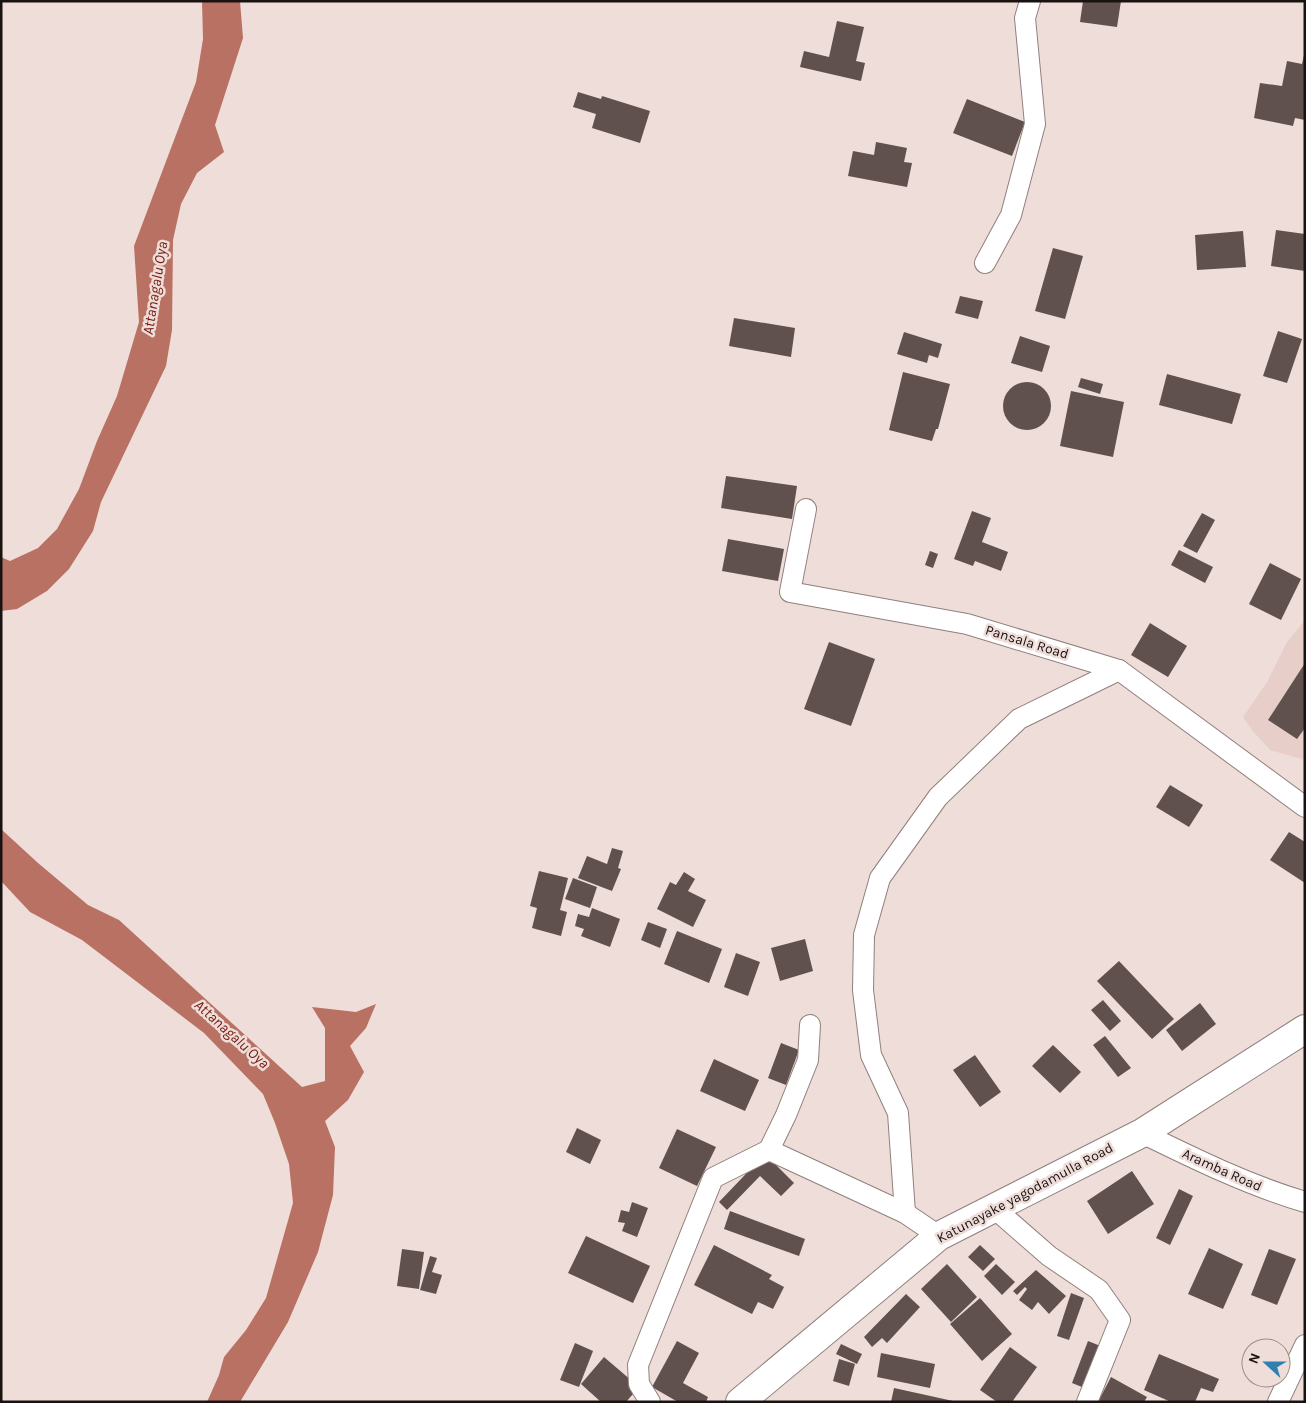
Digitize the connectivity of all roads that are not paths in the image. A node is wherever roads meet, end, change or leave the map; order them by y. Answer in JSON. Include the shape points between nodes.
{"nodes":[{"id":1,"x":1030,"y":1,"type":"edge"},
{"id":2,"x":985,"y":263,"type":"dead end"},
{"id":3,"x":806,"y":509,"type":"dead end"},
{"id":4,"x":1119,"y":670,"type":"junction"},
{"id":5,"x":1305,"y":807,"type":"edge"},
{"id":6,"x":810,"y":1025,"type":"dead end"},
{"id":7,"x":1305,"y":1029,"type":"edge"},
{"id":8,"x":1142,"y":1132,"type":"junction"},
{"id":9,"x":769,"y":1150,"type":"junction"},
{"id":10,"x":1305,"y":1202,"type":"edge"},
{"id":11,"x":994,"y":1208,"type":"junction"},
{"id":12,"x":905,"y":1214,"type":"junction"},
{"id":13,"x":939,"y":1236,"type":"junction"},
{"id":14,"x":1305,"y":1345,"type":"edge"},
{"id":15,"x":650,"y":1402,"type":"edge"},
{"id":16,"x":740,"y":1402,"type":"edge"},
{"id":17,"x":1087,"y":1402,"type":"edge"},
{"id":18,"x":1278,"y":1402,"type":"edge"}],
"edges":[{"from":1,"to":2,"type":"street","via":[[1025,18],[1035,124],[1011,215]]},
{"from":3,"to":4,"type":"street","name":"Pansala Road","via":[[790,592],[967,624]]},
{"from":4,"to":5,"type":"street","name":"Pansala Road"},
{"from":4,"to":12,"type":"street","via":[[1019,719],[938,797],[880,878],[864,935],[862,990],[871,1055],[898,1113]]},
{"from":6,"to":9,"type":"street","via":[[808,1060]]},
{"from":7,"to":8,"type":"main road","name":"Katunayake yagodamulla Road"},
{"from":8,"to":10,"type":"street","name":"Aramba Road","via":[[1217,1170]]},
{"from":8,"to":11,"type":"main road","name":"Katunayake yagodamulla Road"},
{"from":9,"to":12,"type":"street"},
{"from":9,"to":15,"type":"street","via":[[713,1178],[638,1365],[638,1384]]},
{"from":11,"to":13,"type":"main road","name":"Katunayake yagodamulla Road"},
{"from":11,"to":17,"type":"street","via":[[1048,1256],[1098,1290],[1120,1320]]},
{"from":12,"to":13,"type":"street"},
{"from":13,"to":16,"type":"main road","name":"Katunayake yagodamulla Road"},
{"from":14,"to":18,"type":"street"}]}
